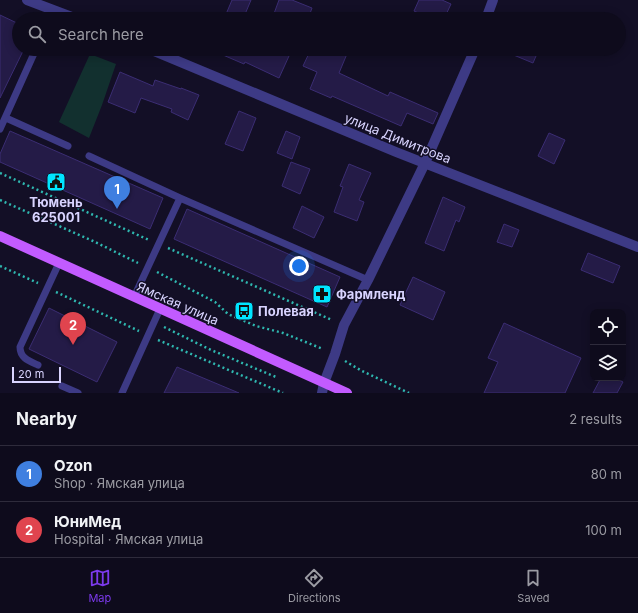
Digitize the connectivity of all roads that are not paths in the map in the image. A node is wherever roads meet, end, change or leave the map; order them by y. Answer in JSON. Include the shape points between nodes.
{"nodes":[{"id":1,"x":27,"y":0,"type":"edge"},
{"id":2,"x":494,"y":0,"type":"edge"},
{"id":3,"x":53,"y":9,"type":"junction"},
{"id":4,"x":52,"y":12,"type":"edge"},
{"id":5,"x":60,"y":12,"type":"edge"},
{"id":6,"x":489,"y":12,"type":"edge"},
{"id":7,"x":33,"y":56,"type":"edge"},
{"id":8,"x":166,"y":56,"type":"edge"},
{"id":9,"x":472,"y":56,"type":"edge"},
{"id":10,"x":6,"y":118,"type":"junction"},
{"id":11,"x":0,"y":130,"type":"edge"},
{"id":12,"x":68,"y":146,"type":"dead end"},
{"id":13,"x":89,"y":156,"type":"dead end"},
{"id":14,"x":425,"y":163,"type":"junction"},
{"id":15,"x":180,"y":198,"type":"junction"},
{"id":16,"x":0,"y":236,"type":"edge"},
{"id":17,"x":638,"y":247,"type":"edge"},
{"id":18,"x":59,"y":263,"type":"junction"},
{"id":19,"x":368,"y":280,"type":"junction"},
{"id":20,"x":134,"y":297,"type":"junction"},
{"id":21,"x":160,"y":309,"type":"junction"},
{"id":22,"x":38,"y":365,"type":"dead end"},
{"id":23,"x":62,"y":386,"type":"dead end"},
{"id":24,"x":323,"y":388,"type":"edge"},
{"id":25,"x":78,"y":393,"type":"edge"},
{"id":26,"x":122,"y":393,"type":"edge"},
{"id":27,"x":347,"y":393,"type":"edge"}],
"edges":[{"from":1,"to":3,"type":"street"},
{"from":2,"to":6,"type":"street"},
{"from":3,"to":4,"type":"lane"},
{"from":3,"to":5,"type":"street"},
{"from":7,"to":10,"type":"lane"},
{"from":8,"to":14,"type":"street","name":"улица Димитрова"},
{"from":9,"to":14,"type":"street"},
{"from":10,"to":11,"type":"lane"},
{"from":10,"to":12,"type":"lane"},
{"from":13,"to":15,"type":"lane"},
{"from":14,"to":17,"type":"street","name":"улица Димитрова"},
{"from":14,"to":19,"type":"street"},
{"from":15,"to":19,"type":"lane"},
{"from":15,"to":20,"type":"lane"},
{"from":16,"to":18,"type":"main road","name":"Ямская улица"},
{"from":18,"to":20,"type":"main road","name":"Ямская улица"},
{"from":18,"to":22,"type":"lane","via":[[20,347],[20,353],[24,358]]},
{"from":19,"to":24,"type":"street","via":[[344,325]]},
{"from":20,"to":21,"type":"main road","name":"Ямская улица"},
{"from":21,"to":24,"type":"main road","name":"Ямская улица"},
{"from":21,"to":26,"type":"lane"},
{"from":23,"to":25,"type":"lane"},
{"from":24,"to":27,"type":"main road","name":"Ямская улица"}]}
